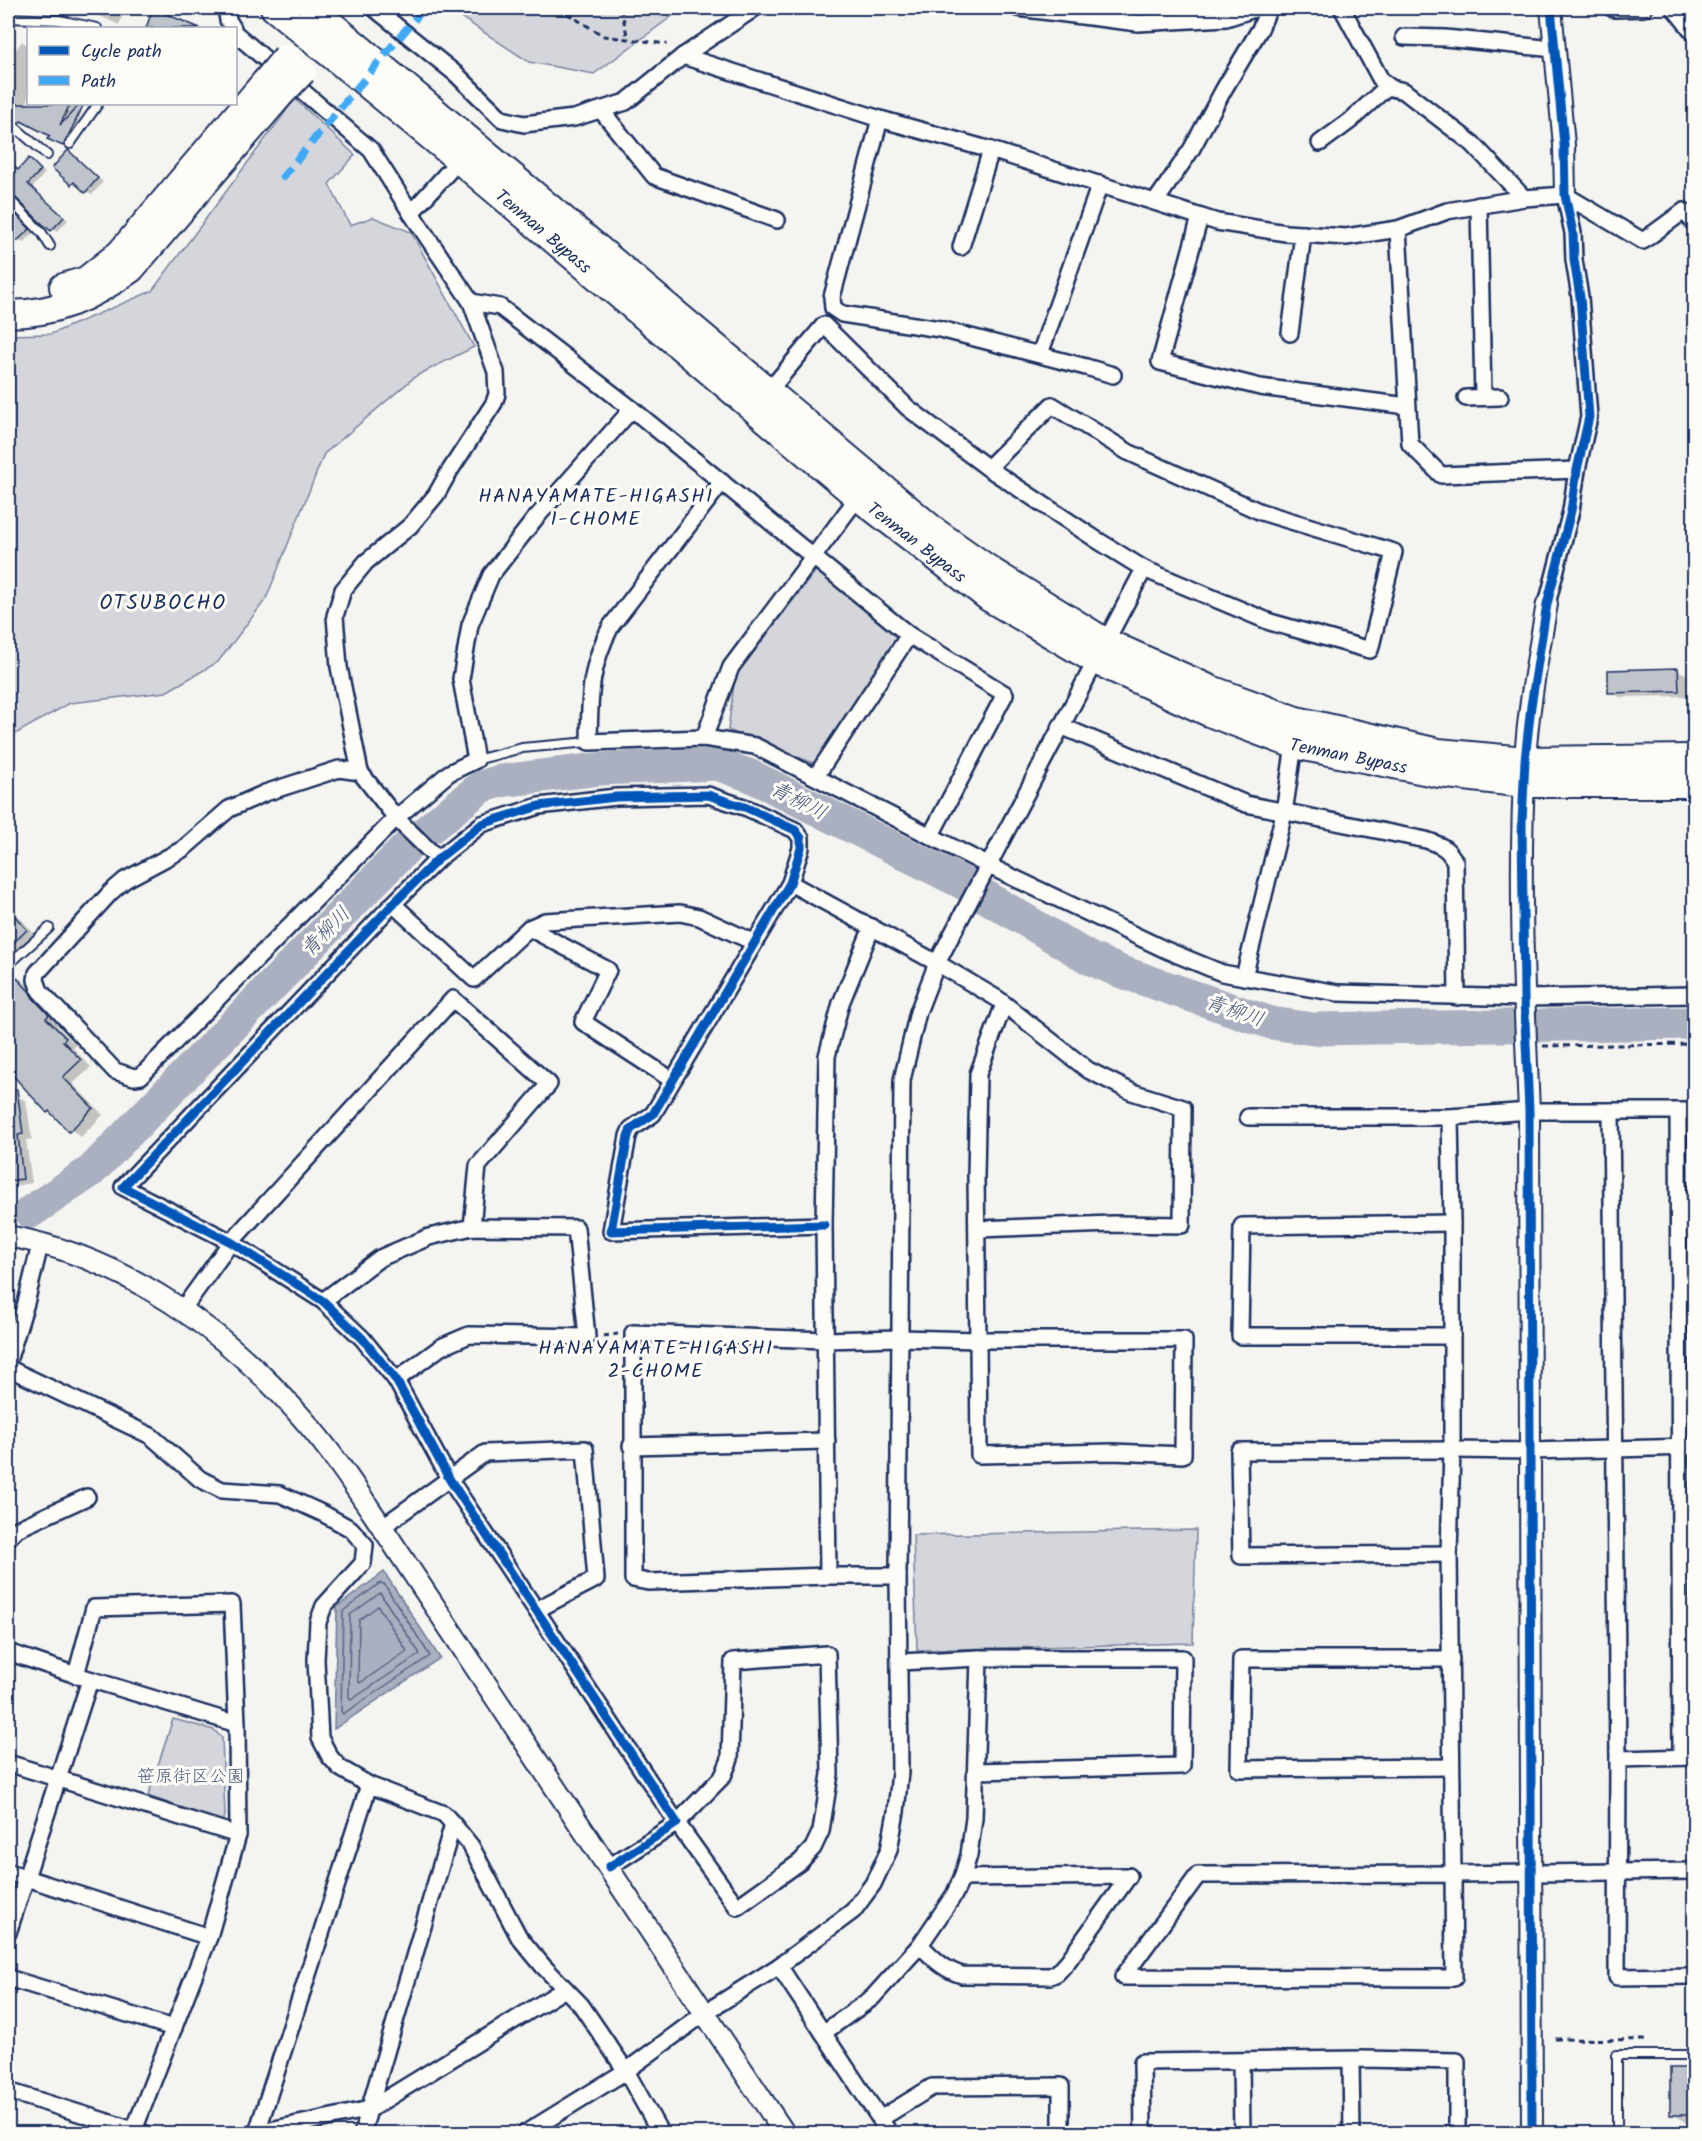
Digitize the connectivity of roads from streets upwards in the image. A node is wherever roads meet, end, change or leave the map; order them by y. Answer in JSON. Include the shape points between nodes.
{"nodes":[{"id":1,"x":226,"y":8,"type":"edge"},
{"id":2,"x":274,"y":8,"type":"edge"},
{"id":3,"x":374,"y":8,"type":"edge"},
{"id":4,"x":755,"y":8,"type":"edge"},
{"id":5,"x":1018,"y":8,"type":"edge"},
{"id":6,"x":1257,"y":8,"type":"edge"},
{"id":7,"x":1269,"y":8,"type":"edge"},
{"id":8,"x":1342,"y":8,"type":"edge"},
{"id":9,"x":1551,"y":8,"type":"edge"},
{"id":10,"x":1612,"y":8,"type":"edge"},
{"id":11,"x":1644,"y":8,"type":"edge"},
{"id":12,"x":1674,"y":8,"type":"edge"},
{"id":13,"x":315,"y":10,"type":"edge"},
{"id":14,"x":233,"y":27,"type":"edge"},
{"id":15,"x":337,"y":28,"type":"junction"},
{"id":16,"x":1695,"y":33,"type":"edge"},
{"id":17,"x":237,"y":35,"type":"edge"},
{"id":18,"x":1404,"y":37,"type":"dead end"},
{"id":19,"x":314,"y":41,"type":"junction"},
{"id":20,"x":1554,"y":49,"type":"junction"},
{"id":21,"x":682,"y":56,"type":"junction"},
{"id":22,"x":1388,"y":86,"type":"junction"},
{"id":23,"x":273,"y":89,"type":"junction"},
{"id":24,"x":601,"y":110,"type":"junction"},
{"id":25,"x":879,"y":119,"type":"junction"},
{"id":26,"x":1320,"y":143,"type":"dead end"},
{"id":27,"x":991,"y":150,"type":"junction"},
{"id":28,"x":459,"y":160,"type":"junction"},
{"id":29,"x":1100,"y":184,"type":"junction"},
{"id":30,"x":1565,"y":195,"type":"junction"},
{"id":31,"x":1524,"y":198,"type":"junction"},
{"id":32,"x":1155,"y":201,"type":"junction"},
{"id":33,"x":1479,"y":206,"type":"junction"},
{"id":34,"x":411,"y":213,"type":"junction"},
{"id":35,"x":1200,"y":217,"type":"junction"},
{"id":36,"x":777,"y":220,"type":"dead end"},
{"id":37,"x":1695,"y":223,"type":"edge"},
{"id":38,"x":1398,"y":229,"type":"junction"},
{"id":39,"x":1303,"y":234,"type":"junction"},
{"id":40,"x":961,"y":247,"type":"dead end"},
{"id":41,"x":8,"y":299,"type":"edge"},
{"id":42,"x":471,"y":302,"type":"junction"},
{"id":43,"x":8,"y":314,"type":"edge"},
{"id":44,"x":1290,"y":333,"type":"dead end"},
{"id":45,"x":1040,"y":354,"type":"junction"},
{"id":46,"x":1113,"y":375,"type":"dead end"},
{"id":47,"x":768,"y":392,"type":"junction"},
{"id":48,"x":1500,"y":396,"type":"dead end"},
{"id":49,"x":1483,"y":397,"type":"junction"},
{"id":50,"x":1466,"y":398,"type":"dead end"},
{"id":51,"x":1407,"y":406,"type":"junction"},
{"id":52,"x":632,"y":409,"type":"junction"},
{"id":53,"x":988,"y":468,"type":"junction"},
{"id":54,"x":1577,"y":470,"type":"junction"},
{"id":55,"x":722,"y":482,"type":"junction"},
{"id":56,"x":858,"y":497,"type":"junction"},
{"id":57,"x":814,"y":558,"type":"junction"},
{"id":58,"x":1144,"y":569,"type":"junction"},
{"id":59,"x":1547,"y":604,"type":"joint"},
{"id":60,"x":909,"y":635,"type":"junction"},
{"id":61,"x":1101,"y":651,"type":"junction"},
{"id":62,"x":1061,"y":726,"type":"junction"},
{"id":63,"x":705,"y":738,"type":"junction"},
{"id":64,"x":1294,"y":745,"type":"junction"},
{"id":65,"x":1695,"y":758,"type":"edge"},
{"id":66,"x":360,"y":772,"type":"junction"},
{"id":67,"x":1525,"y":772,"type":"junction"},
{"id":68,"x":816,"y":776,"type":"junction"},
{"id":69,"x":1695,"y":784,"type":"edge"},
{"id":70,"x":1284,"y":813,"type":"junction"},
{"id":71,"x":396,"y":818,"type":"junction"},
{"id":72,"x":931,"y":835,"type":"junction"},
{"id":73,"x":438,"y":859,"type":"junction"},
{"id":74,"x":988,"y":866,"type":"junction"},
{"id":75,"x":790,"y":883,"type":"junction"},
{"id":76,"x":393,"y":904,"type":"junction"},
{"id":77,"x":872,"y":927,"type":"junction"},
{"id":78,"x":529,"y":928,"type":"junction"},
{"id":79,"x":753,"y":942,"type":"junction"},
{"id":80,"x":938,"y":963,"type":"junction"},
{"id":81,"x":1244,"y":977,"type":"junction"},
{"id":82,"x":1695,"y":995,"type":"edge"},
{"id":83,"x":1457,"y":997,"type":"junction"},
{"id":84,"x":1524,"y":1003,"type":"junction"},
{"id":85,"x":1004,"y":1005,"type":"junction"},
{"id":86,"x":672,"y":1080,"type":"junction"},
{"id":87,"x":1528,"y":1111,"type":"junction"},
{"id":88,"x":1611,"y":1111,"type":"junction"},
{"id":89,"x":1678,"y":1111,"type":"junction"},
{"id":90,"x":1695,"y":1111,"type":"edge"},
{"id":91,"x":1248,"y":1117,"type":"dead end"},
{"id":92,"x":1450,"y":1117,"type":"junction"},
{"id":93,"x":1452,"y":1223,"type":"junction"},
{"id":94,"x":824,"y":1225,"type":"junction"},
{"id":95,"x":472,"y":1227,"type":"junction"},
{"id":96,"x":978,"y":1229,"type":"junction"},
{"id":97,"x":8,"y":1236,"type":"edge"},
{"id":98,"x":231,"y":1242,"type":"junction"},
{"id":99,"x":40,"y":1245,"type":"junction"},
{"id":100,"x":323,"y":1301,"type":"junction"},
{"id":101,"x":182,"y":1310,"type":"junction"},
{"id":102,"x":1452,"y":1336,"type":"junction"},
{"id":103,"x":899,"y":1338,"type":"junction"},
{"id":104,"x":826,"y":1340,"type":"junction"},
{"id":105,"x":978,"y":1340,"type":"junction"},
{"id":106,"x":8,"y":1361,"type":"edge"},
{"id":107,"x":8,"y":1368,"type":"edge"},
{"id":108,"x":396,"y":1380,"type":"junction"},
{"id":109,"x":827,"y":1441,"type":"junction"},
{"id":110,"x":631,"y":1446,"type":"junction"},
{"id":111,"x":1687,"y":1447,"type":"edge"},
{"id":112,"x":1616,"y":1448,"type":"junction"},
{"id":113,"x":1452,"y":1450,"type":"junction"},
{"id":114,"x":1529,"y":1451,"type":"junction"},
{"id":115,"x":450,"y":1479,"type":"junction"},
{"id":116,"x":87,"y":1497,"type":"dead end"},
{"id":117,"x":382,"y":1527,"type":"junction"},
{"id":118,"x":8,"y":1538,"type":"edge"},
{"id":119,"x":1449,"y":1554,"type":"junction"},
{"id":120,"x":828,"y":1576,"type":"junction"},
{"id":121,"x":898,"y":1576,"type":"junction"},
{"id":122,"x":536,"y":1610,"type":"junction"},
{"id":123,"x":8,"y":1652,"type":"edge"},
{"id":124,"x":979,"y":1658,"type":"junction"},
{"id":125,"x":1451,"y":1659,"type":"junction"},
{"id":126,"x":900,"y":1662,"type":"junction"},
{"id":127,"x":83,"y":1677,"type":"junction"},
{"id":128,"x":237,"y":1724,"type":"junction"},
{"id":129,"x":1688,"y":1757,"type":"edge"},
{"id":130,"x":1618,"y":1759,"type":"junction"},
{"id":131,"x":8,"y":1763,"type":"edge"},
{"id":132,"x":1451,"y":1767,"type":"junction"},
{"id":133,"x":976,"y":1771,"type":"junction"},
{"id":134,"x":58,"y":1779,"type":"junction"},
{"id":135,"x":369,"y":1785,"type":"junction"},
{"id":136,"x":677,"y":1823,"type":"junction"},
{"id":137,"x":453,"y":1824,"type":"junction"},
{"id":138,"x":238,"y":1835,"type":"junction"},
{"id":139,"x":609,"y":1867,"type":"junction"},
{"id":140,"x":1619,"y":1871,"type":"junction"},
{"id":141,"x":1695,"y":1871,"type":"edge"},
{"id":142,"x":8,"y":1872,"type":"edge"},
{"id":143,"x":1531,"y":1873,"type":"junction"},
{"id":144,"x":1453,"y":1874,"type":"junction"},
{"id":145,"x":26,"y":1878,"type":"junction"},
{"id":146,"x":962,"y":1878,"type":"junction"},
{"id":147,"x":8,"y":1933,"type":"edge"},
{"id":148,"x":209,"y":1937,"type":"junction"},
{"id":149,"x":920,"y":1945,"type":"junction"},
{"id":150,"x":779,"y":1966,"type":"junction"},
{"id":151,"x":1695,"y":1976,"type":"edge"},
{"id":152,"x":8,"y":1978,"type":"edge"},
{"id":153,"x":565,"y":1989,"type":"junction"},
{"id":154,"x":706,"y":2012,"type":"junction"},
{"id":155,"x":174,"y":2028,"type":"junction"},
{"id":156,"x":823,"y":2032,"type":"junction"},
{"id":157,"x":1351,"y":2060,"type":"junction"},
{"id":158,"x":1241,"y":2062,"type":"junction"},
{"id":159,"x":626,"y":2071,"type":"junction"},
{"id":160,"x":8,"y":2091,"type":"edge"},
{"id":161,"x":370,"y":2109,"type":"junction"},
{"id":162,"x":880,"y":2119,"type":"junction"},
{"id":163,"x":140,"y":2132,"type":"edge"},
{"id":164,"x":254,"y":2133,"type":"edge"},
{"id":165,"x":362,"y":2133,"type":"edge"},
{"id":166,"x":524,"y":2133,"type":"edge"},
{"id":167,"x":661,"y":2133,"type":"edge"},
{"id":168,"x":785,"y":2133,"type":"edge"},
{"id":169,"x":890,"y":2133,"type":"edge"},
{"id":170,"x":1061,"y":2133,"type":"edge"},
{"id":171,"x":1143,"y":2133,"type":"edge"},
{"id":172,"x":1242,"y":2133,"type":"edge"},
{"id":173,"x":1352,"y":2133,"type":"edge"},
{"id":174,"x":1457,"y":2133,"type":"edge"},
{"id":175,"x":1532,"y":2133,"type":"edge"}],
"edges":[{"from":1,"to":14,"type":"street"},
{"from":2,"to":19,"type":"highway","name":"Tenman Bypass"},
{"from":3,"to":24,"type":"street","via":[[456,74],[502,119],[525,124]]},
{"from":4,"to":21,"type":"street"},
{"from":5,"to":6,"type":"street","via":[[1137,23],[1226,18]]},
{"from":7,"to":32,"type":"street","via":[[1191,150]]},
{"from":8,"to":22,"type":"street","via":[[1381,81]]},
{"from":9,"to":20,"type":"street"},
{"from":10,"to":11,"type":"street"},
{"from":12,"to":16,"type":"street"},
{"from":13,"to":15,"type":"highway","name":"Tenman Bypass"},
{"from":13,"to":19,"type":"highway"},
{"from":15,"to":19,"type":"highway"},
{"from":15,"to":47,"type":"highway","name":"Tenman Bypass"},
{"from":17,"to":34,"type":"street","via":[[371,150]]},
{"from":18,"to":20,"type":"street"},
{"from":19,"to":23,"type":"highway","bridge":true},
{"from":19,"to":28,"type":"highway","name":"Tenman Bypass"},
{"from":20,"to":30,"type":"street"},
{"from":21,"to":24,"type":"street","via":[[626,102]]},
{"from":21,"to":25,"type":"street"},
{"from":22,"to":26,"type":"street"},
{"from":22,"to":31,"type":"street","via":[[1404,91],[1473,144]]},
{"from":23,"to":41,"type":"highway","via":[[120,253],[86,280],[39,295]]},
{"from":23,"to":43,"type":"highway","via":[[131,269],[71,303],[33,314]]},
{"from":24,"to":36,"type":"street","via":[[654,176]]},
{"from":25,"to":27,"type":"street"},
{"from":25,"to":45,"type":"street","via":[[832,297],[833,308],[842,314],[940,329]]},
{"from":27,"to":29,"type":"street"},
{"from":27,"to":40,"type":"street"},
{"from":28,"to":34,"type":"street"},
{"from":28,"to":56,"type":"highway","name":"Tenman Bypass"},
{"from":29,"to":32,"type":"street"},
{"from":29,"to":45,"type":"street"},
{"from":30,"to":31,"type":"street"},
{"from":30,"to":37,"type":"street","via":[[1643,241],[1683,211]]},
{"from":30,"to":54,"type":"street","via":[[1580,297],[1589,417]]},
{"from":31,"to":33,"type":"street"},
{"from":32,"to":35,"type":"street"},
{"from":33,"to":38,"type":"street","via":[[1447,211]]},
{"from":33,"to":49,"type":"street"},
{"from":34,"to":42,"type":"street"},
{"from":35,"to":39,"type":"street"},
{"from":35,"to":51,"type":"street","via":[[1160,362],[1260,387]]},
{"from":38,"to":39,"type":"street","via":[[1346,237]]},
{"from":38,"to":51,"type":"street"},
{"from":39,"to":44,"type":"street"},
{"from":42,"to":52,"type":"street","via":[[500,307]]},
{"from":42,"to":66,"type":"street","via":[[496,372],[494,403],[436,495],[410,526],[366,562],[343,590],[338,603],[335,616],[339,667]]},
{"from":45,"to":46,"type":"street"},
{"from":47,"to":53,"type":"street","via":[[824,325],[909,408]]},
{"from":47,"to":61,"type":"highway","name":"Tenman Bypass","via":[[936,532]]},
{"from":48,"to":49,"type":"street"},
{"from":49,"to":50,"type":"street"},
{"from":51,"to":54,"type":"street","via":[[1410,444],[1441,475]]},
{"from":52,"to":55,"type":"street"},
{"from":52,"to":71,"type":"street","via":[[491,575],[470,625],[461,679],[476,760],[449,773]]},
{"from":53,"to":58,"type":"street"},
{"from":53,"to":58,"type":"street","via":[[1052,405],[1128,452],[1261,512],[1394,552],[1370,650],[1270,622]]},
{"from":54,"to":59,"type":"street","via":[[1571,511]]},
{"from":55,"to":57,"type":"street"},
{"from":55,"to":63,"type":"street","via":[[611,626],[600,647],[591,683],[589,742]]},
{"from":56,"to":57,"type":"street"},
{"from":56,"to":61,"type":"highway","name":"Tenman Bypass","via":[[988,598]]},
{"from":57,"to":60,"type":"street"},
{"from":57,"to":63,"type":"street","via":[[731,667]]},
{"from":58,"to":61,"type":"street"},
{"from":59,"to":67,"type":"street"},
{"from":60,"to":68,"type":"street"},
{"from":60,"to":72,"type":"street","via":[[1005,694]]},
{"from":61,"to":62,"type":"street"},
{"from":61,"to":64,"type":"highway","name":"Tenman Bypass","via":[[1209,713]]},
{"from":61,"to":67,"type":"highway","name":"Tenman Bypass","via":[[1296,720]]},
{"from":62,"to":70,"type":"street","via":[[1246,804]]},
{"from":62,"to":74,"type":"street"},
{"from":63,"to":68,"type":"street","via":[[755,746]]},
{"from":64,"to":67,"type":"highway","name":"Tenman Bypass","via":[[1439,774]]},
{"from":64,"to":70,"type":"street"},
{"from":65,"to":67,"type":"highway","name":"Tenman Bypass"},
{"from":66,"to":71,"type":"street"},
{"from":66,"to":71,"type":"street","via":[[339,769],[229,809],[183,849],[125,880],[37,973],[40,991],[115,1071],[141,1076]]},
{"from":67,"to":69,"type":"highway","name":"Tenman Bypass"},
{"from":67,"to":84,"type":"street"},
{"from":68,"to":72,"type":"street"},
{"from":70,"to":81,"type":"street"},
{"from":70,"to":83,"type":"street","via":[[1426,840],[1450,852],[1455,862]]},
{"from":71,"to":73,"type":"street"},
{"from":72,"to":74,"type":"street"},
{"from":73,"to":75,"type":"street","via":[[482,824],[539,806],[615,797],[708,795],[795,830],[801,838],[801,848]]},
{"from":73,"to":76,"type":"street"},
{"from":74,"to":80,"type":"street"},
{"from":74,"to":81,"type":"street","via":[[1189,960]]},
{"from":75,"to":77,"type":"street"},
{"from":75,"to":79,"type":"street"},
{"from":76,"to":78,"type":"street","via":[[474,979]]},
{"from":76,"to":98,"type":"street","via":[[123,1187]]},
{"from":77,"to":80,"type":"street"},
{"from":77,"to":94,"type":"street","via":[[841,1003],[827,1056]]},
{"from":78,"to":79,"type":"street","via":[[545,921],[680,913],[699,917]]},
{"from":78,"to":86,"type":"street","via":[[608,970],[583,1022]]},
{"from":79,"to":86,"type":"street"},
{"from":80,"to":85,"type":"street"},
{"from":80,"to":103,"type":"street","via":[[918,1012],[902,1080]]},
{"from":81,"to":83,"type":"street","via":[[1338,993]]},
{"from":82,"to":84,"type":"street"},
{"from":83,"to":84,"type":"street"},
{"from":84,"to":87,"type":"street"},
{"from":85,"to":96,"type":"street","via":[[978,1074]]},
{"from":85,"to":96,"type":"street","via":[[1088,1070],[1132,1092],[1184,1108],[1182,1225]]},
{"from":86,"to":94,"type":"street","via":[[653,1114],[631,1129],[628,1136],[611,1231]]},
{"from":87,"to":88,"type":"street"},
{"from":87,"to":92,"type":"street"},
{"from":87,"to":114,"type":"street"},
{"from":88,"to":89,"type":"street"},
{"from":88,"to":112,"type":"street"},
{"from":89,"to":90,"type":"street"},
{"from":89,"to":111,"type":"street"},
{"from":91,"to":92,"type":"street"},
{"from":92,"to":93,"type":"street"},
{"from":93,"to":102,"type":"street"},
{"from":93,"to":102,"type":"street","via":[[1242,1226],[1240,1336]]},
{"from":94,"to":104,"type":"street"},
{"from":95,"to":98,"type":"street","via":[[478,1166],[549,1084],[453,999]]},
{"from":95,"to":100,"type":"street","via":[[429,1238],[381,1258]]},
{"from":95,"to":108,"type":"street","via":[[576,1228],[587,1337],[469,1335],[441,1347]]},
{"from":96,"to":105,"type":"street"},
{"from":97,"to":99,"type":"street"},
{"from":98,"to":100,"type":"street"},
{"from":98,"to":101,"type":"street"},
{"from":99,"to":101,"type":"street","via":[[113,1270],[149,1287]]},
{"from":99,"to":106,"type":"street"},
{"from":100,"to":108,"type":"street","via":[[362,1338]]},
{"from":101,"to":117,"type":"street","via":[[232,1348],[284,1399],[342,1467]]},
{"from":102,"to":113,"type":"street"},
{"from":103,"to":104,"type":"street"},
{"from":103,"to":105,"type":"street"},
{"from":103,"to":121,"type":"street"},
{"from":104,"to":109,"type":"street"},
{"from":104,"to":110,"type":"street","via":[[633,1333]]},
{"from":105,"to":105,"type":"street","via":[[979,1455],[1183,1455],[1184,1340]]},
{"from":107,"to":135,"type":"street","via":[[151,1436],[200,1479],[222,1490],[280,1494],[351,1529],[365,1545],[363,1563],[324,1606],[318,1622],[316,1660],[320,1738],[340,1768]]},
{"from":108,"to":115,"type":"street"},
{"from":109,"to":110,"type":"street"},
{"from":109,"to":120,"type":"street"},
{"from":110,"to":120,"type":"street","via":[[633,1579],[648,1582]]},
{"from":111,"to":112,"type":"street"},
{"from":111,"to":129,"type":"street"},
{"from":112,"to":114,"type":"street"},
{"from":112,"to":130,"type":"street"},
{"from":113,"to":114,"type":"street"},
{"from":113,"to":119,"type":"street"},
{"from":113,"to":119,"type":"street","via":[[1239,1451],[1241,1556]]},
{"from":114,"to":143,"type":"street"},
{"from":115,"to":117,"type":"street"},
{"from":115,"to":122,"type":"street"},
{"from":115,"to":122,"type":"street","via":[[485,1453],[585,1449],[596,1579]]},
{"from":116,"to":118,"type":"street","via":[[16,1529]]},
{"from":117,"to":139,"type":"street"},
{"from":119,"to":125,"type":"street"},
{"from":120,"to":121,"type":"street"},
{"from":121,"to":126,"type":"street"},
{"from":122,"to":136,"type":"street"},
{"from":123,"to":127,"type":"street"},
{"from":124,"to":126,"type":"street"},
{"from":124,"to":133,"type":"street"},
{"from":124,"to":133,"type":"street","via":[[1183,1658],[1182,1766]]},
{"from":125,"to":132,"type":"street"},
{"from":125,"to":132,"type":"street","via":[[1241,1659],[1239,1769]]},
{"from":126,"to":150,"type":"street","via":[[900,1772],[889,1850],[873,1884],[853,1911]]},
{"from":127,"to":128,"type":"street"},
{"from":127,"to":128,"type":"street","via":[[94,1608],[232,1604]]},
{"from":127,"to":134,"type":"street"},
{"from":128,"to":138,"type":"street"},
{"from":129,"to":130,"type":"street"},
{"from":130,"to":140,"type":"street"},
{"from":131,"to":134,"type":"street"},
{"from":132,"to":144,"type":"street"},
{"from":133,"to":146,"type":"street","via":[[974,1818]]},
{"from":134,"to":138,"type":"street"},
{"from":134,"to":145,"type":"street"},
{"from":135,"to":137,"type":"street","via":[[444,1814]]},
{"from":135,"to":164,"type":"street"},
{"from":136,"to":136,"type":"street","via":[[723,1776],[730,1759],[733,1661],[827,1654],[830,1774],[821,1831],[800,1863],[737,1907]]},
{"from":136,"to":139,"type":"street"},
{"from":137,"to":153,"type":"street","via":[[471,1846],[519,1937]]},
{"from":137,"to":161,"type":"street"},
{"from":138,"to":148,"type":"street"},
{"from":139,"to":154,"type":"street"},
{"from":140,"to":141,"type":"street"},
{"from":140,"to":143,"type":"street"},
{"from":140,"to":151,"type":"street","via":[[1617,1977]]},
{"from":142,"to":145,"type":"street"},
{"from":143,"to":144,"type":"street"},
{"from":143,"to":175,"type":"street"},
{"from":144,"to":144,"type":"street","via":[[1454,1977],[1123,1977],[1198,1875]]},
{"from":145,"to":147,"type":"street"},
{"from":145,"to":148,"type":"street"},
{"from":146,"to":149,"type":"street"},
{"from":146,"to":149,"type":"street","via":[[1130,1876],[1068,1961],[1050,1976],[962,1975],[937,1963]]},
{"from":148,"to":155,"type":"street"},
{"from":149,"to":156,"type":"street","via":[[872,1998]]},
{"from":150,"to":154,"type":"street"},
{"from":150,"to":156,"type":"street"},
{"from":152,"to":155,"type":"street"},
{"from":153,"to":159,"type":"street","via":[[581,2005]]},
{"from":153,"to":161,"type":"street"},
{"from":154,"to":159,"type":"street"},
{"from":154,"to":168,"type":"street"},
{"from":155,"to":163,"type":"street"},
{"from":156,"to":162,"type":"street"},
{"from":157,"to":158,"type":"street"},
{"from":157,"to":173,"type":"street"},
{"from":157,"to":174,"type":"street","via":[[1457,2061]]},
{"from":158,"to":171,"type":"street","via":[[1142,2062]]},
{"from":158,"to":172,"type":"street"},
{"from":159,"to":166,"type":"street"},
{"from":159,"to":167,"type":"street"},
{"from":160,"to":163,"type":"street"},
{"from":161,"to":164,"type":"street"},
{"from":161,"to":165,"type":"street"},
{"from":162,"to":169,"type":"street"},
{"from":162,"to":170,"type":"street","via":[[932,2087],[1061,2086]]}]}
